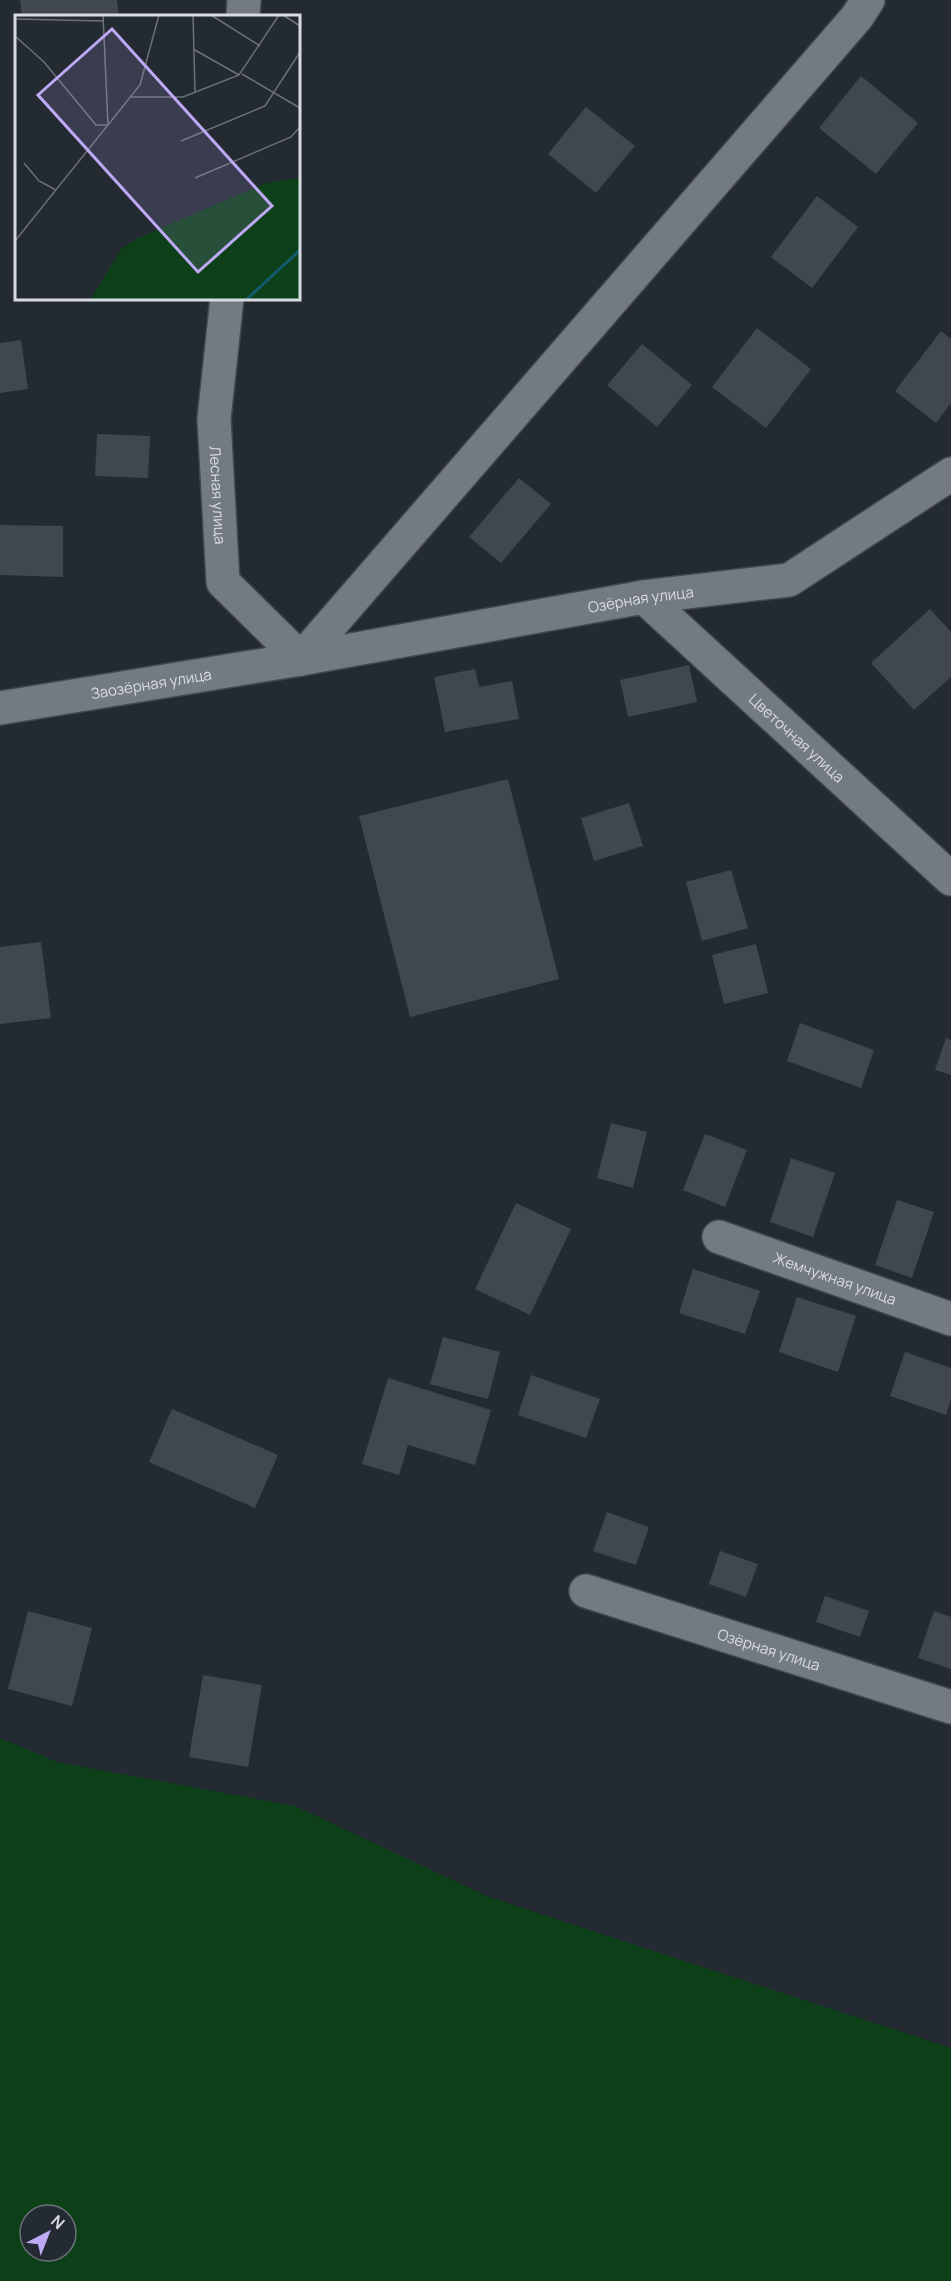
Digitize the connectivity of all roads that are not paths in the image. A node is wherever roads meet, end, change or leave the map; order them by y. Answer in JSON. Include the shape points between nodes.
{"nodes":[{"id":1,"x":244,"y":0,"type":"edge"},
{"id":2,"x":868,"y":0,"type":"edge"},
{"id":3,"x":243,"y":15,"type":"edge"},
{"id":4,"x":226,"y":300,"type":"edge"},
{"id":5,"x":951,"y":474,"type":"edge"},
{"id":6,"x":644,"y":597,"type":"junction"},
{"id":7,"x":301,"y":659,"type":"junction"},
{"id":8,"x":0,"y":708,"type":"edge"},
{"id":9,"x":951,"y":879,"type":"edge"},
{"id":10,"x":719,"y":1237,"type":"dead end"},
{"id":11,"x":951,"y":1318,"type":"edge"},
{"id":12,"x":586,"y":1592,"type":"dead end"},
{"id":13,"x":951,"y":1707,"type":"edge"}],
"edges":[{"from":1,"to":3,"type":"street"},
{"from":2,"to":7,"type":"street","via":[[842,35]]},
{"from":4,"to":7,"type":"street","name":"Лесная улица","via":[[214,419],[224,582]]},
{"from":5,"to":6,"type":"street","name":"Озёрная улица","via":[[789,580]]},
{"from":6,"to":7,"type":"street","name":"Озёрная улица"},
{"from":6,"to":9,"type":"street","name":"Цветочная улица"},
{"from":7,"to":8,"type":"street","name":"Заозёрная улица"},
{"from":10,"to":11,"type":"street","name":"Жемчужная улица"},
{"from":12,"to":13,"type":"street","name":"Озёрная улица"}]}
